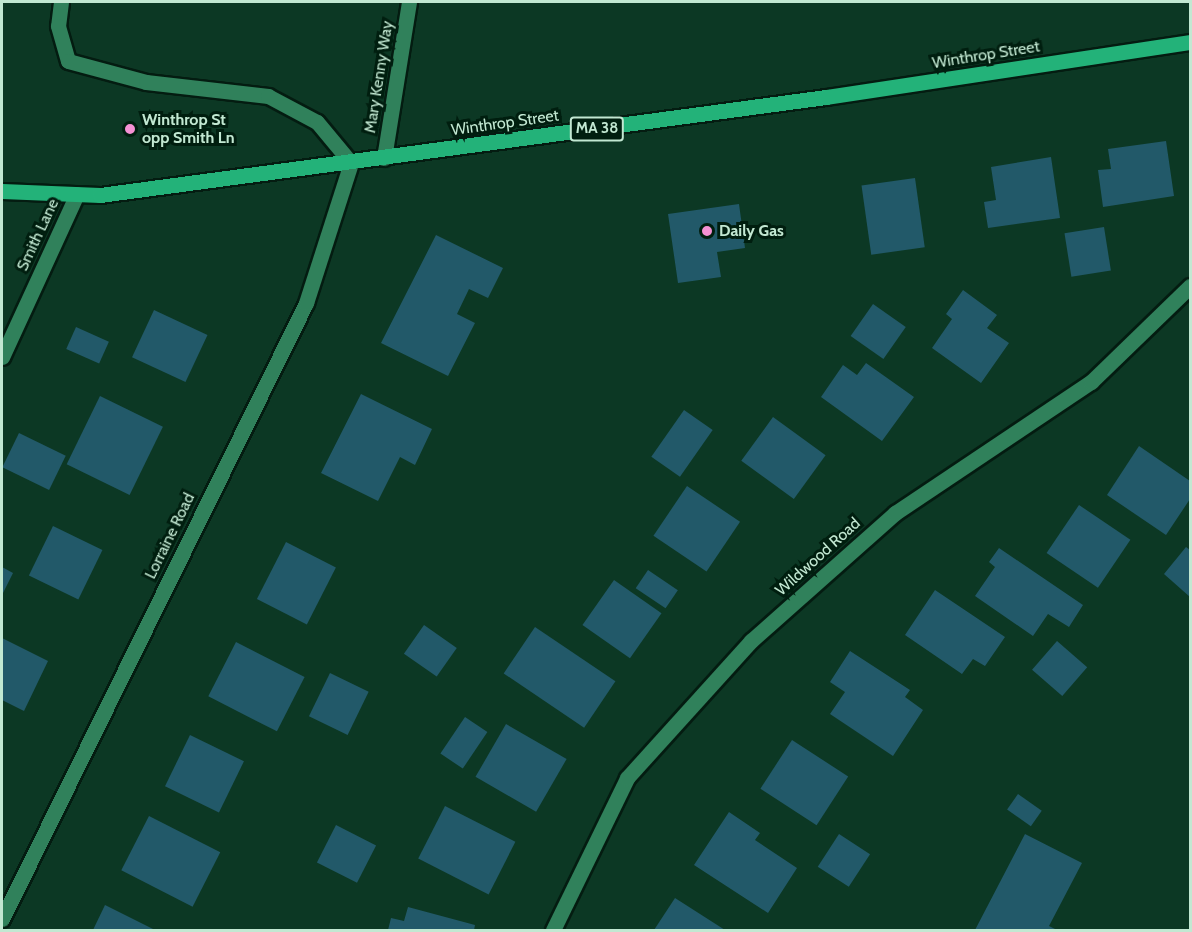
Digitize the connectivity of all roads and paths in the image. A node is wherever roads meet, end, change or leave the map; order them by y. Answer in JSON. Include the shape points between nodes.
{"nodes":[{"id":1,"x":61,"y":2,"type":"edge"},
{"id":2,"x":409,"y":2,"type":"edge"},
{"id":3,"x":1191,"y":42,"type":"edge"},
{"id":4,"x":384,"y":158,"type":"junction"},
{"id":5,"x":351,"y":163,"type":"junction"},
{"id":6,"x":2,"y":191,"type":"edge"},
{"id":7,"x":77,"y":194,"type":"junction"},
{"id":8,"x":1191,"y":286,"type":"edge"},
{"id":9,"x":2,"y":357,"type":"edge"},
{"id":10,"x":2,"y":919,"type":"edge"},
{"id":11,"x":553,"y":930,"type":"edge"}],
"edges":[{"from":1,"to":5,"type":"street","via":[[58,26],[68,61],[147,82],[268,96],[317,122]]},
{"from":2,"to":4,"type":"street","name":"Mary Kenny Way"},
{"from":3,"to":4,"type":"main road","name":"Winthrop Street","number":"MA 38"},
{"from":4,"to":5,"type":"main road","name":"Winthrop Street","number":"MA 38"},
{"from":5,"to":7,"type":"main road","name":"Winthrop Street","number":"MA 38","via":[[100,195]]},
{"from":5,"to":10,"type":"street","name":"Lorraine Road","via":[[306,303]]},
{"from":6,"to":7,"type":"main road","name":"Winthrop Street","number":"MA 38"},
{"from":7,"to":9,"type":"street","name":"Smith Lane"},
{"from":8,"to":11,"type":"street","name":"Wildwood Road","via":[[1091,382],[895,513],[751,641],[627,778]]}]}
